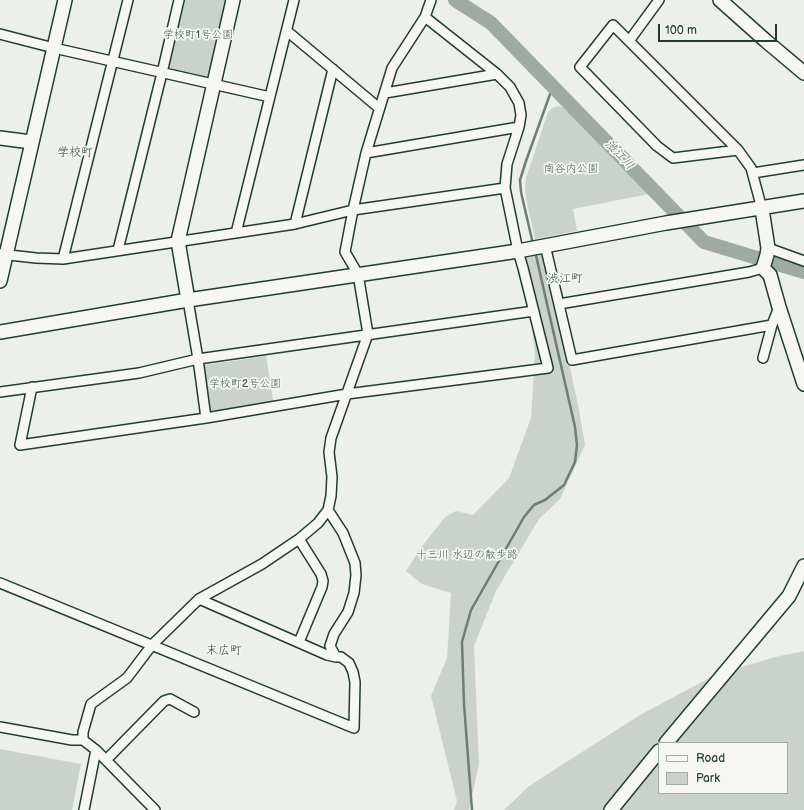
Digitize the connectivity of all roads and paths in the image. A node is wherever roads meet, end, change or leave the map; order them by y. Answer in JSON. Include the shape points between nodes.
{"nodes":[{"id":1,"x":65,"y":0,"type":"edge"},
{"id":2,"x":128,"y":0,"type":"edge"},
{"id":3,"x":179,"y":0,"type":"edge"},
{"id":4,"x":233,"y":0,"type":"edge"},
{"id":5,"x":294,"y":0,"type":"edge"},
{"id":6,"x":431,"y":0,"type":"edge"},
{"id":7,"x":659,"y":0,"type":"edge"},
{"id":8,"x":720,"y":0,"type":"edge"},
{"id":9,"x":425,"y":17,"type":"junction"},
{"id":10,"x":287,"y":31,"type":"junction"},
{"id":11,"x":0,"y":34,"type":"edge"},
{"id":12,"x":629,"y":41,"type":"junction"},
{"id":13,"x":54,"y":48,"type":"junction"},
{"id":14,"x":114,"y":61,"type":"junction"},
{"id":15,"x":333,"y":69,"type":"junction"},
{"id":16,"x":162,"y":73,"type":"junction"},
{"id":17,"x":804,"y":73,"type":"edge"},
{"id":18,"x":497,"y":74,"type":"junction"},
{"id":19,"x":214,"y":85,"type":"junction"},
{"id":20,"x":385,"y":92,"type":"junction"},
{"id":21,"x":270,"y":97,"type":"junction"},
{"id":22,"x":380,"y":108,"type":"junction"},
{"id":23,"x":519,"y":127,"type":"junction"},
{"id":24,"x":0,"y":138,"type":"edge"},
{"id":25,"x":32,"y":142,"type":"junction"},
{"id":26,"x":738,"y":150,"type":"junction"},
{"id":27,"x":366,"y":154,"type":"junction"},
{"id":28,"x":804,"y":165,"type":"edge"},
{"id":29,"x":753,"y":173,"type":"junction"},
{"id":30,"x":504,"y":188,"type":"junction"},
{"id":31,"x":804,"y":201,"type":"edge"},
{"id":32,"x":762,"y":209,"type":"junction"},
{"id":33,"x":354,"y":210,"type":"junction"},
{"id":34,"x":295,"y":224,"type":"junction"},
{"id":35,"x":236,"y":233,"type":"junction"},
{"id":36,"x":178,"y":241,"type":"junction"},
{"id":37,"x":543,"y":245,"type":"junction"},
{"id":38,"x":118,"y":250,"type":"junction"},
{"id":39,"x":521,"y":250,"type":"junction"},
{"id":40,"x":767,"y":251,"type":"junction"},
{"id":41,"x":3,"y":254,"type":"edge"},
{"id":42,"x":64,"y":259,"type":"junction"},
{"id":43,"x":804,"y":261,"type":"edge"},
{"id":44,"x":763,"y":268,"type":"junction"},
{"id":45,"x":358,"y":274,"type":"junction"},
{"id":46,"x":0,"y":281,"type":"edge"},
{"id":47,"x":188,"y":300,"type":"junction"},
{"id":48,"x":559,"y":304,"type":"junction"},
{"id":49,"x":779,"y":307,"type":"junction"},
{"id":50,"x":534,"y":311,"type":"junction"},
{"id":51,"x":772,"y":326,"type":"junction"},
{"id":52,"x":0,"y":332,"type":"edge"},
{"id":53,"x":368,"y":334,"type":"junction"},
{"id":54,"x":762,"y":358,"type":"dead end"},
{"id":55,"x":198,"y":359,"type":"junction"},
{"id":56,"x":804,"y":384,"type":"edge"},
{"id":57,"x":32,"y":386,"type":"junction"},
{"id":58,"x":0,"y":392,"type":"edge"},
{"id":59,"x":347,"y":394,"type":"junction"},
{"id":60,"x":206,"y":418,"type":"junction"},
{"id":61,"x":328,"y":510,"type":"junction"},
{"id":62,"x":299,"y":539,"type":"junction"},
{"id":63,"x":804,"y":566,"type":"edge"},
{"id":64,"x":0,"y":583,"type":"edge"},
{"id":65,"x":199,"y":599,"type":"junction"},
{"id":66,"x":299,"y":642,"type":"junction"},
{"id":67,"x":152,"y":645,"type":"junction"},
{"id":68,"x":336,"y":657,"type":"junction"},
{"id":69,"x":194,"y":712,"type":"dead end"},
{"id":70,"x":0,"y":727,"type":"edge"},
{"id":71,"x":83,"y":740,"type":"junction"},
{"id":72,"x":667,"y":742,"type":"edge"},
{"id":73,"x":96,"y":750,"type":"junction"},
{"id":74,"x":658,"y":752,"type":"edge"},
{"id":75,"x":106,"y":760,"type":"junction"},
{"id":76,"x":84,"y":810,"type":"edge"},
{"id":77,"x":155,"y":810,"type":"edge"},
{"id":78,"x":611,"y":810,"type":"edge"}],
"edges":[{"from":1,"to":13,"type":"street"},
{"from":2,"to":14,"type":"street"},
{"from":3,"to":16,"type":"street"},
{"from":4,"to":19,"type":"street"},
{"from":5,"to":10,"type":"street"},
{"from":6,"to":9,"type":"street"},
{"from":7,"to":12,"type":"street"},
{"from":8,"to":17,"type":"street"},
{"from":9,"to":18,"type":"street"},
{"from":9,"to":20,"type":"street","via":[[392,68]]},
{"from":10,"to":15,"type":"street"},
{"from":10,"to":21,"type":"street"},
{"from":11,"to":13,"type":"street"},
{"from":12,"to":26,"type":"street"},
{"from":12,"to":26,"type":"street","via":[[613,25],[580,67],[657,146],[673,158]]},
{"from":13,"to":14,"type":"street"},
{"from":13,"to":25,"type":"street"},
{"from":14,"to":16,"type":"street"},
{"from":14,"to":42,"type":"street"},
{"from":15,"to":22,"type":"street"},
{"from":15,"to":34,"type":"street"},
{"from":16,"to":19,"type":"street"},
{"from":16,"to":38,"type":"street"},
{"from":18,"to":20,"type":"street"},
{"from":18,"to":23,"type":"street","via":[[510,87],[519,103]]},
{"from":19,"to":21,"type":"street"},
{"from":19,"to":36,"type":"street"},
{"from":20,"to":22,"type":"street"},
{"from":21,"to":35,"type":"street"},
{"from":22,"to":27,"type":"street"},
{"from":23,"to":27,"type":"street"},
{"from":23,"to":30,"type":"street","via":[[507,164]]},
{"from":24,"to":25,"type":"street"},
{"from":25,"to":41,"type":"street"},
{"from":26,"to":29,"type":"street"},
{"from":27,"to":33,"type":"street"},
{"from":28,"to":29,"type":"street"},
{"from":29,"to":32,"type":"street"},
{"from":30,"to":33,"type":"street"},
{"from":30,"to":39,"type":"street"},
{"from":31,"to":32,"type":"street"},
{"from":32,"to":37,"type":"street"},
{"from":32,"to":40,"type":"street"},
{"from":33,"to":34,"type":"street"},
{"from":33,"to":45,"type":"street","via":[[345,252]]},
{"from":34,"to":35,"type":"street"},
{"from":35,"to":36,"type":"street"},
{"from":36,"to":38,"type":"street"},
{"from":36,"to":47,"type":"street"},
{"from":37,"to":39,"type":"street"},
{"from":37,"to":48,"type":"street"},
{"from":38,"to":42,"type":"street"},
{"from":39,"to":45,"type":"street"},
{"from":39,"to":50,"type":"street"},
{"from":40,"to":43,"type":"street"},
{"from":40,"to":44,"type":"street"},
{"from":41,"to":42,"type":"street"},
{"from":41,"to":46,"type":"street"},
{"from":44,"to":48,"type":"street"},
{"from":44,"to":49,"type":"street","via":[[770,275]]},
{"from":45,"to":47,"type":"street"},
{"from":45,"to":53,"type":"street"},
{"from":47,"to":52,"type":"street"},
{"from":47,"to":55,"type":"street"},
{"from":48,"to":51,"type":"street","via":[[572,360]]},
{"from":49,"to":51,"type":"street"},
{"from":49,"to":56,"type":"street"},
{"from":50,"to":53,"type":"street"},
{"from":50,"to":59,"type":"street","via":[[548,368]]},
{"from":51,"to":54,"type":"street"},
{"from":53,"to":55,"type":"street"},
{"from":53,"to":59,"type":"street"},
{"from":55,"to":57,"type":"street","via":[[139,372]]},
{"from":55,"to":60,"type":"street"},
{"from":57,"to":58,"type":"street"},
{"from":57,"to":60,"type":"street","via":[[20,445]]},
{"from":59,"to":60,"type":"street"},
{"from":59,"to":61,"type":"street","via":[[331,438],[329,452],[332,477]]},
{"from":61,"to":62,"type":"street","via":[[318,523]]},
{"from":61,"to":68,"type":"street","via":[[343,534],[355,563],[356,575],[348,612],[331,640],[330,646]]},
{"from":62,"to":65,"type":"street","via":[[262,564]]},
{"from":62,"to":66,"type":"street","via":[[323,581]]},
{"from":63,"to":72,"type":"street","via":[[789,596]]},
{"from":64,"to":67,"type":"street"},
{"from":65,"to":66,"type":"street"},
{"from":65,"to":67,"type":"street"},
{"from":66,"to":68,"type":"street"},
{"from":67,"to":68,"type":"street","via":[[354,728],[354,677],[349,663],[341,657]]},
{"from":67,"to":71,"type":"street","via":[[127,678],[91,704],[82,732]]},
{"from":69,"to":75,"type":"street","via":[[170,699],[164,700]]},
{"from":70,"to":71,"type":"street"},
{"from":71,"to":73,"type":"street"},
{"from":73,"to":75,"type":"street"},
{"from":73,"to":76,"type":"street"},
{"from":74,"to":78,"type":"street"},
{"from":75,"to":77,"type":"street"}]}
